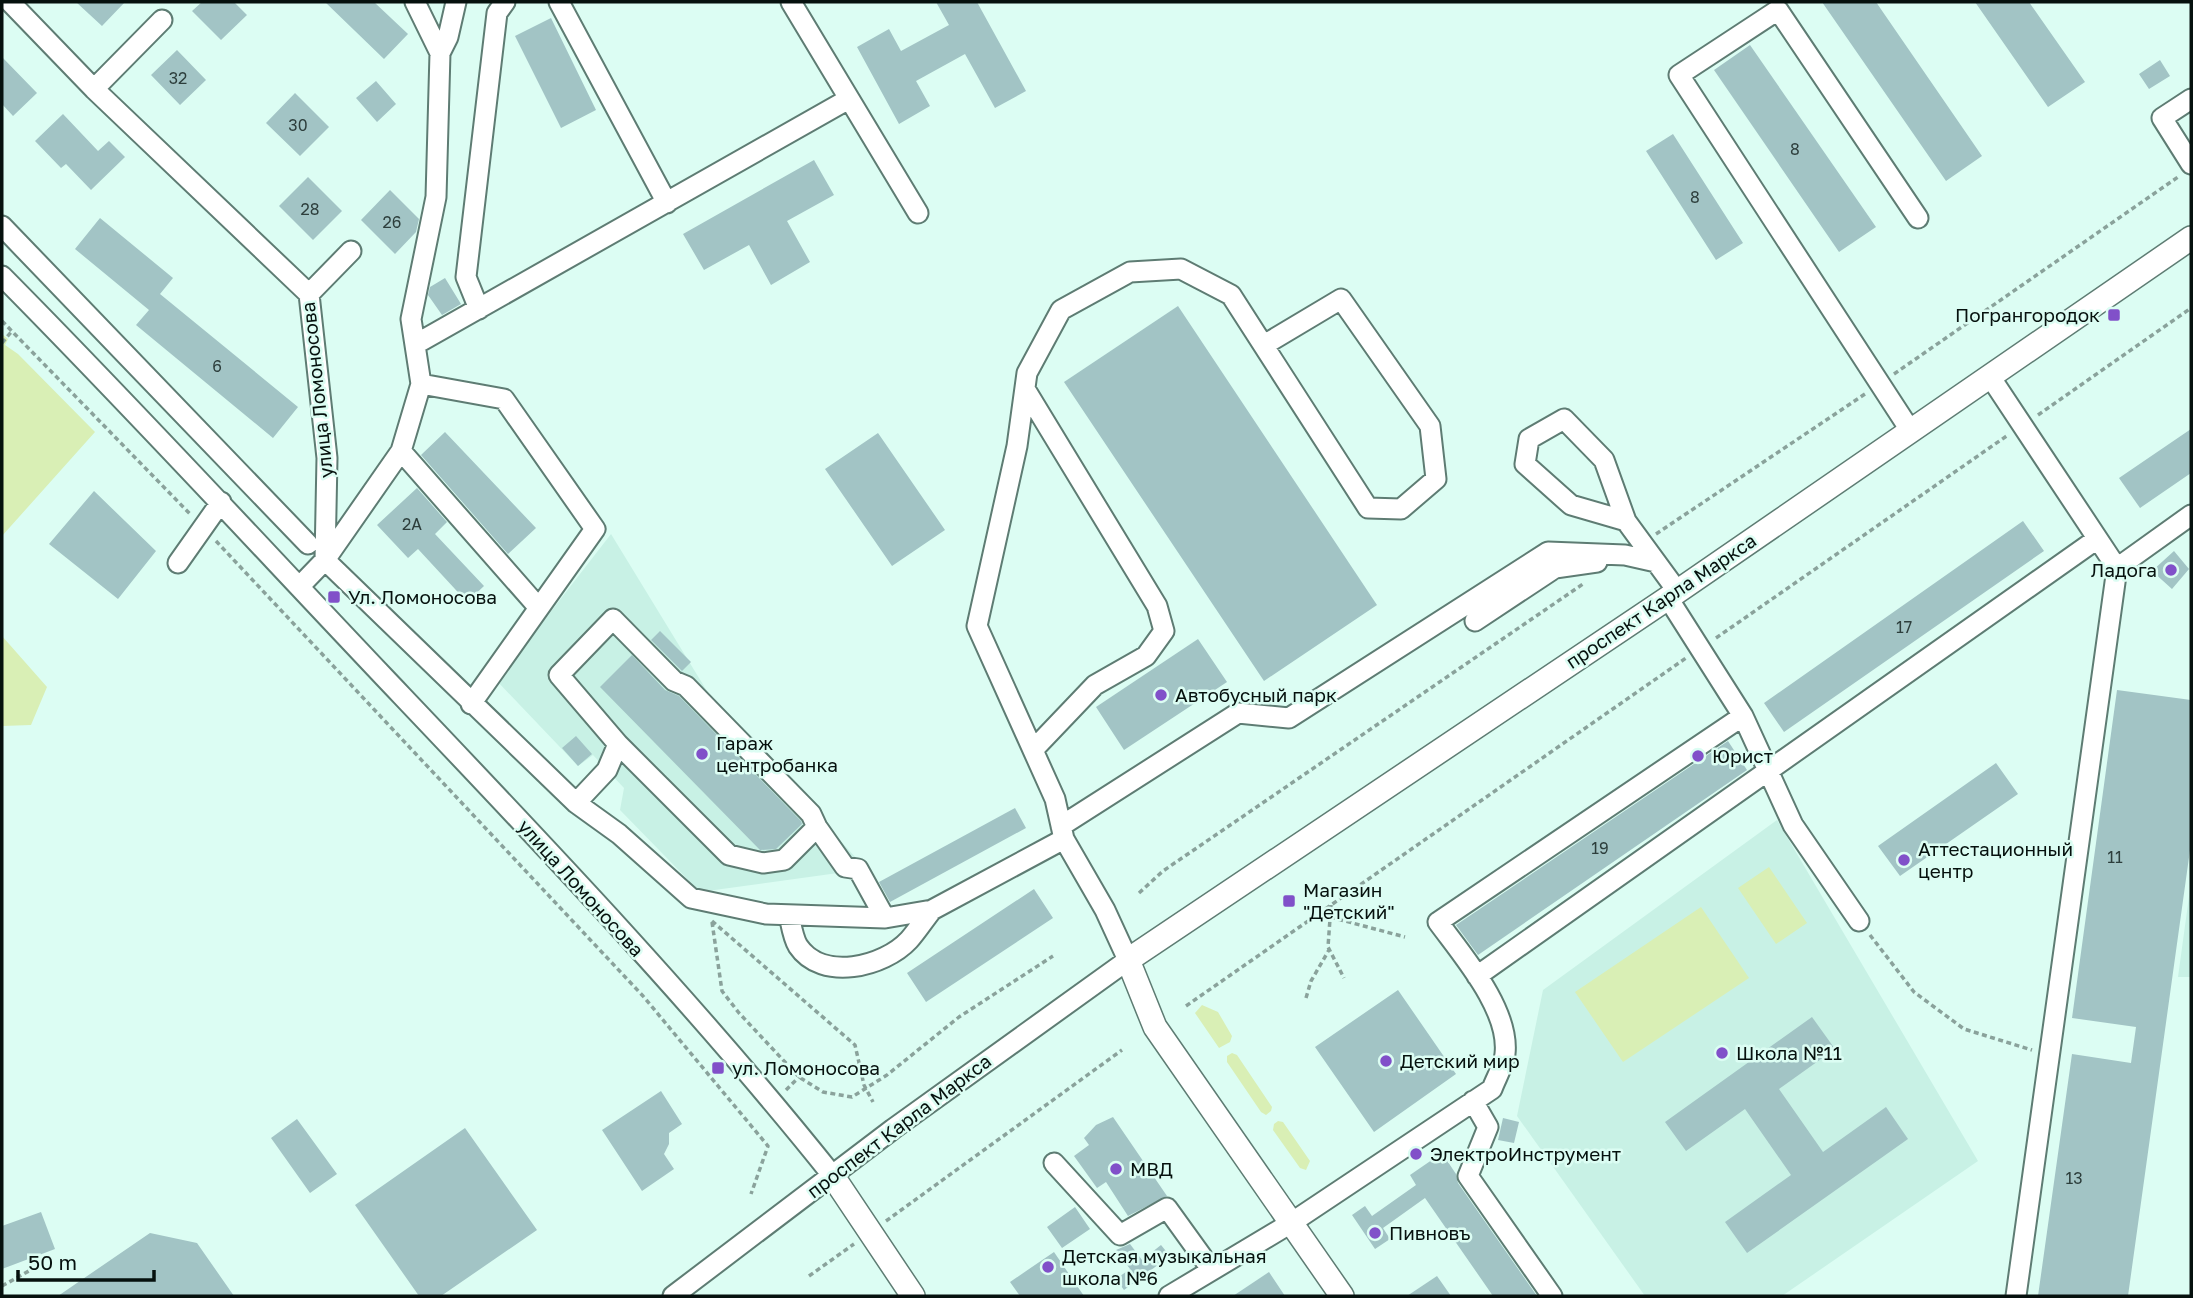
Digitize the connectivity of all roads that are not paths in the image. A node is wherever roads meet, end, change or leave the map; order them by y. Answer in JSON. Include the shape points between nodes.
{"nodes":[{"id":1,"x":10,"y":2,"type":"edge"},
{"id":2,"x":415,"y":2,"type":"edge"},
{"id":3,"x":456,"y":2,"type":"edge"},
{"id":4,"x":505,"y":2,"type":"edge"},
{"id":5,"x":559,"y":2,"type":"edge"},
{"id":6,"x":790,"y":2,"type":"edge"},
{"id":7,"x":162,"y":20,"type":"dead end"},
{"id":8,"x":440,"y":53,"type":"junction"},
{"id":9,"x":94,"y":89,"type":"junction"},
{"id":10,"x":2191,"y":99,"type":"edge"},
{"id":11,"x":847,"y":100,"type":"junction"},
{"id":12,"x":2187,"y":168,"type":"edge"},
{"id":13,"x":667,"y":203,"type":"junction"},
{"id":14,"x":918,"y":213,"type":"dead end"},
{"id":15,"x":1918,"y":218,"type":"dead end"},
{"id":16,"x":2,"y":226,"type":"edge"},
{"id":17,"x":2191,"y":238,"type":"edge"},
{"id":18,"x":351,"y":251,"type":"dead end"},
{"id":19,"x":2,"y":276,"type":"edge"},
{"id":20,"x":309,"y":294,"type":"junction"},
{"id":21,"x":479,"y":309,"type":"junction"},
{"id":22,"x":416,"y":344,"type":"junction"},
{"id":23,"x":1264,"y":345,"type":"junction"},
{"id":24,"x":1991,"y":378,"type":"junction"},
{"id":25,"x":421,"y":384,"type":"junction"},
{"id":26,"x":1025,"y":389,"type":"junction"},
{"id":27,"x":1910,"y":430,"type":"junction"},
{"id":28,"x":401,"y":451,"type":"junction"},
{"id":29,"x":221,"y":502,"type":"junction"},
{"id":30,"x":2191,"y":515,"type":"edge"},
{"id":31,"x":1626,"y":521,"type":"junction"},
{"id":32,"x":2097,"y":539,"type":"junction"},
{"id":33,"x":308,"y":544,"type":"dead end"},
{"id":34,"x":1625,"y":555,"type":"junction"},
{"id":35,"x":325,"y":561,"type":"junction"},
{"id":36,"x":178,"y":562,"type":"dead end"},
{"id":37,"x":1656,"y":562,"type":"junction"},
{"id":38,"x":2117,"y":569,"type":"junction"},
{"id":39,"x":299,"y":587,"type":"junction"},
{"id":40,"x":1673,"y":595,"type":"junction"},
{"id":41,"x":539,"y":608,"type":"junction"},
{"id":42,"x":1475,"y":621,"type":"dead end"},
{"id":43,"x":471,"y":704,"type":"junction"},
{"id":44,"x":1744,"y":716,"type":"junction"},
{"id":45,"x":618,"y":744,"type":"junction"},
{"id":46,"x":1032,"y":750,"type":"junction"},
{"id":47,"x":1769,"y":770,"type":"junction"},
{"id":48,"x":576,"y":803,"type":"junction"},
{"id":49,"x":817,"y":827,"type":"junction"},
{"id":50,"x":1063,"y":832,"type":"junction"},
{"id":51,"x":932,"y":910,"type":"junction"},
{"id":52,"x":789,"y":915,"type":"junction"},
{"id":53,"x":885,"y":918,"type":"junction"},
{"id":54,"x":1859,"y":921,"type":"road end"},
{"id":55,"x":1128,"y":960,"type":"junction"},
{"id":56,"x":1477,"y":976,"type":"junction"},
{"id":57,"x":1473,"y":1101,"type":"junction"},
{"id":58,"x":1054,"y":1163,"type":"dead end"},
{"id":59,"x":832,"y":1175,"type":"junction"},
{"id":60,"x":1291,"y":1223,"type":"junction"},
{"id":61,"x":1211,"y":1269,"type":"junction"},
{"id":62,"x":683,"y":1293,"type":"edge"},
{"id":63,"x":913,"y":1296,"type":"edge"},
{"id":64,"x":1169,"y":1296,"type":"edge"},
{"id":65,"x":1342,"y":1296,"type":"edge"},
{"id":66,"x":1552,"y":1296,"type":"edge"},
{"id":67,"x":2015,"y":1296,"type":"edge"}],
"edges":[{"from":1,"to":9,"type":"street","name":"улица Ломоносова"},
{"from":2,"to":8,"type":"street"},
{"from":3,"to":8,"type":"street"},
{"from":4,"to":21,"type":"street","via":[[497,13],[466,277]]},
{"from":5,"to":13,"type":"street"},
{"from":6,"to":11,"type":"street"},
{"from":7,"to":9,"type":"street"},
{"from":8,"to":22,"type":"street","via":[[436,197],[411,319]]},
{"from":9,"to":20,"type":"street","name":"улица Ломоносова"},
{"from":10,"to":12,"type":"street","via":[[2162,118]]},
{"from":11,"to":13,"type":"street"},
{"from":11,"to":14,"type":"street"},
{"from":13,"to":21,"type":"street"},
{"from":15,"to":27,"type":"street","via":[[1778,10],[1679,75]]},
{"from":16,"to":33,"type":"street"},
{"from":17,"to":24,"type":"main road","name":"проспект Карла Маркса"},
{"from":18,"to":20,"type":"street"},
{"from":19,"to":29,"type":"street","name":"улица Ломоносова"},
{"from":20,"to":35,"type":"street","name":"улица Ломоносова","via":[[327,458]]},
{"from":21,"to":22,"type":"street"},
{"from":22,"to":25,"type":"street"},
{"from":23,"to":23,"type":"street","via":[[1368,508],[1401,509],[1436,478],[1430,426],[1341,299]]},
{"from":23,"to":26,"type":"street","via":[[1231,295],[1181,269],[1129,272],[1061,310],[1027,373]]},
{"from":24,"to":27,"type":"main road","name":"проспект Карла Маркса"},
{"from":24,"to":32,"type":"street"},
{"from":25,"to":28,"type":"street"},
{"from":25,"to":41,"type":"street","via":[[505,399],[595,529]]},
{"from":26,"to":46,"type":"street","via":[[977,626]]},
{"from":26,"to":46,"type":"street","via":[[1157,606],[1164,631],[1146,656],[1095,685]]},
{"from":27,"to":40,"type":"main road","name":"проспект Карла Маркса"},
{"from":28,"to":35,"type":"street"},
{"from":28,"to":41,"type":"street"},
{"from":29,"to":36,"type":"street"},
{"from":29,"to":39,"type":"street","name":"улица Ломоносова"},
{"from":30,"to":38,"type":"street"},
{"from":31,"to":31,"type":"street","via":[[1571,505],[1525,464],[1529,439],[1564,419],[1604,460]]},
{"from":31,"to":37,"type":"street"},
{"from":32,"to":38,"type":"street"},
{"from":32,"to":47,"type":"street"},
{"from":34,"to":37,"type":"street"},
{"from":34,"to":42,"type":"street","via":[[1555,568]]},
{"from":34,"to":50,"type":"street","via":[[1548,552],[1289,718],[1238,713]]},
{"from":35,"to":39,"type":"street"},
{"from":35,"to":43,"type":"street"},
{"from":37,"to":40,"type":"street"},
{"from":38,"to":67,"type":"street"},
{"from":39,"to":59,"type":"street","name":"улица Ломоносова","via":[[564,867],[769,1096]]},
{"from":40,"to":44,"type":"street"},
{"from":40,"to":55,"type":"main road","name":"проспект Карла Маркса"},
{"from":41,"to":43,"type":"street"},
{"from":43,"to":48,"type":"street"},
{"from":44,"to":47,"type":"street"},
{"from":44,"to":56,"type":"street","via":[[1438,922]]},
{"from":45,"to":48,"type":"street","via":[[607,770]]},
{"from":45,"to":49,"type":"street","via":[[729,855],[764,863],[784,860]]},
{"from":45,"to":49,"type":"street","via":[[559,675],[613,619],[674,681],[686,686],[811,814]]},
{"from":46,"to":50,"type":"street","via":[[1055,799]]},
{"from":47,"to":54,"type":"street","via":[[1793,825]]},
{"from":47,"to":56,"type":"street"},
{"from":48,"to":52,"type":"street","via":[[691,898]]},
{"from":49,"to":53,"type":"street","via":[[845,867],[858,869]]},
{"from":50,"to":51,"type":"street"},
{"from":50,"to":55,"type":"street"},
{"from":51,"to":52,"type":"street","via":[[908,942],[866,965],[837,969],[798,946]]},
{"from":51,"to":53,"type":"street"},
{"from":52,"to":53,"type":"street"},
{"from":55,"to":59,"type":"street","name":"проспект Карла Маркса"},
{"from":55,"to":60,"type":"main road","via":[[1155,1027]]},
{"from":56,"to":57,"type":"street","via":[[1503,1023],[1505,1055],[1492,1089]]},
{"from":57,"to":60,"type":"street"},
{"from":57,"to":66,"type":"street","via":[[1488,1127],[1468,1175]]},
{"from":58,"to":61,"type":"street","via":[[1121,1234],[1167,1208]]},
{"from":59,"to":62,"type":"street","name":"проспект Карла Маркса"},
{"from":59,"to":63,"type":"main road"},
{"from":60,"to":61,"type":"street"},
{"from":60,"to":65,"type":"main road"},
{"from":61,"to":64,"type":"street"}]}
